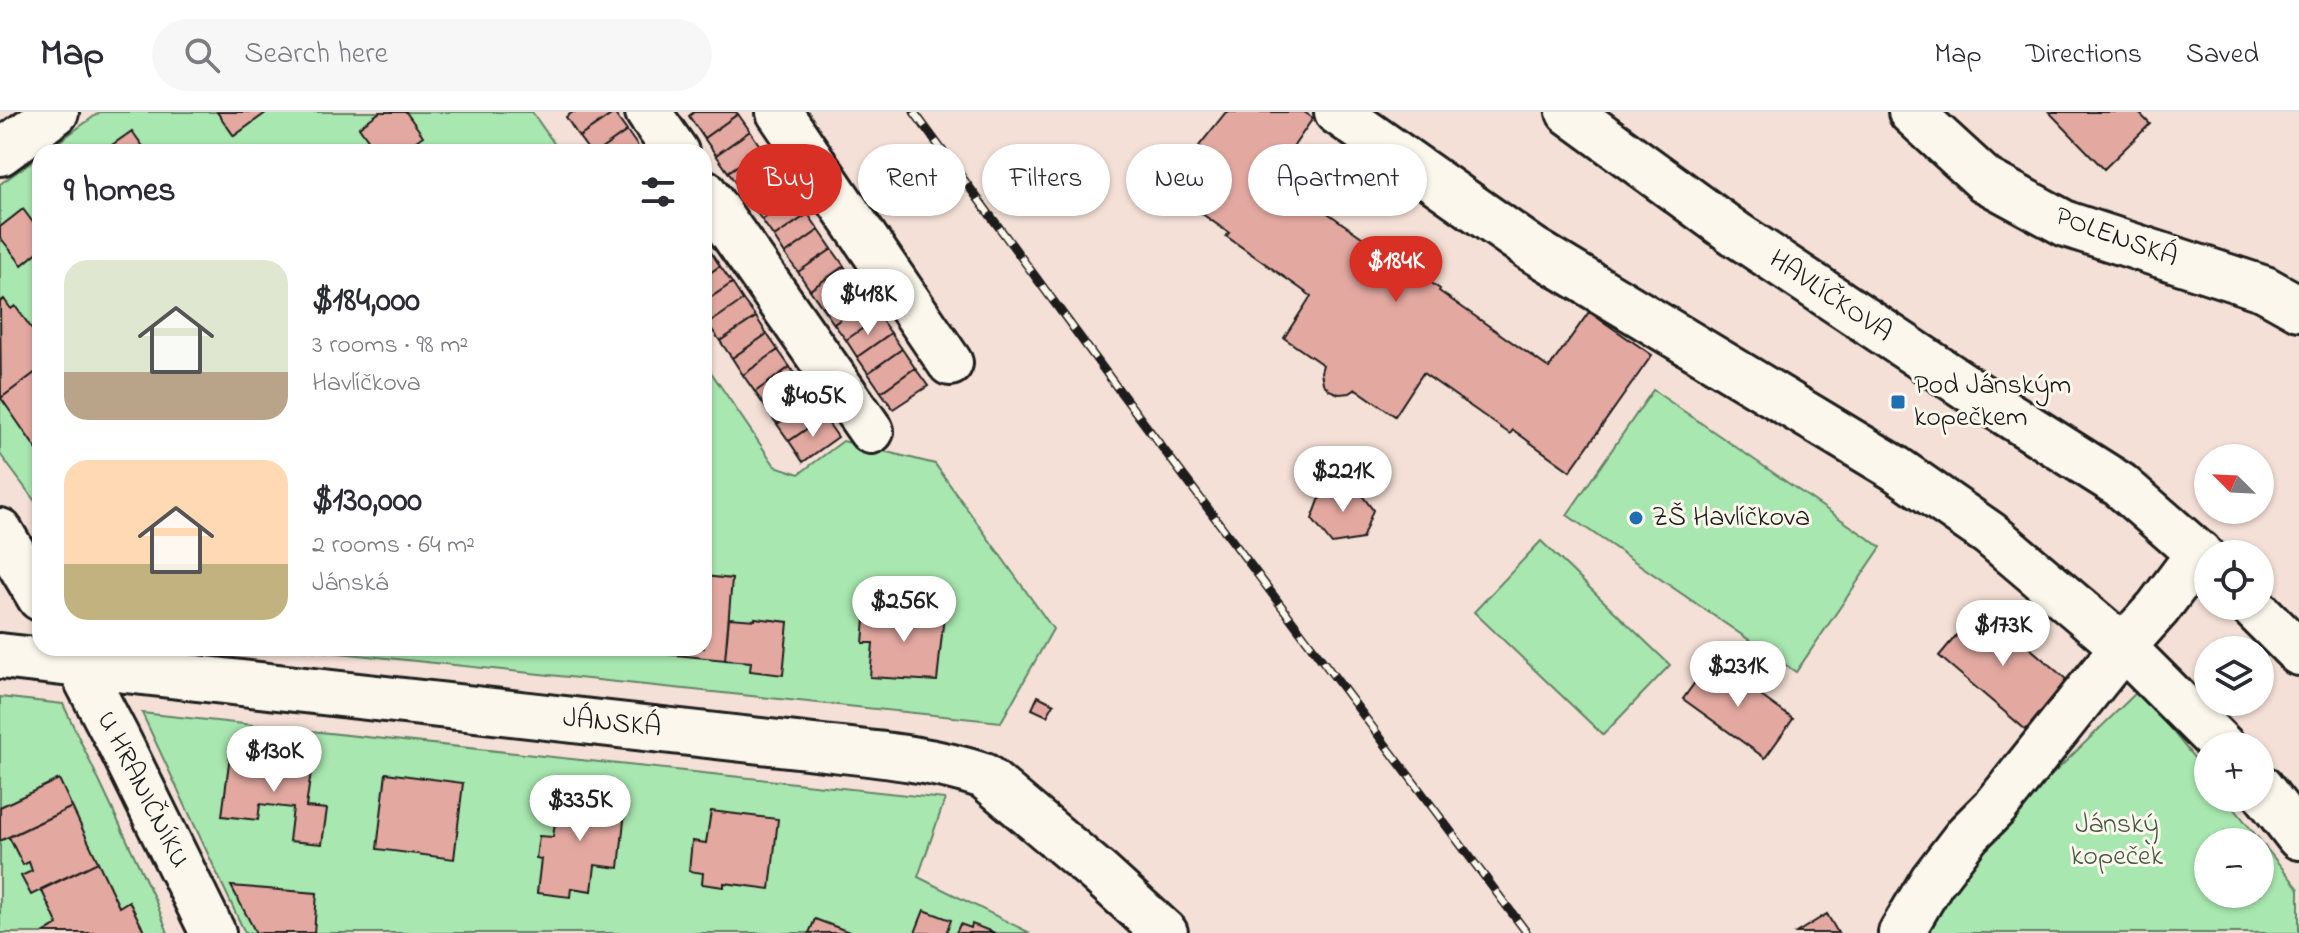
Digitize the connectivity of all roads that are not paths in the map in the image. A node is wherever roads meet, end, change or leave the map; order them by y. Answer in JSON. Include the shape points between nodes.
{"nodes":[{"id":1,"x":56,"y":112,"type":"edge"},
{"id":2,"x":648,"y":112,"type":"edge"},
{"id":3,"x":779,"y":112,"type":"edge"},
{"id":4,"x":1337,"y":112,"type":"edge"},
{"id":5,"x":1569,"y":112,"type":"edge"},
{"id":6,"x":1911,"y":112,"type":"edge"},
{"id":7,"x":670,"y":144,"type":"edge"},
{"id":8,"x":0,"y":153,"type":"edge"},
{"id":9,"x":712,"y":203,"type":"edge"},
{"id":10,"x":2299,"y":308,"type":"edge"},
{"id":11,"x":950,"y":363,"type":"dead end"},
{"id":12,"x":871,"y":431,"type":"dead end"},
{"id":13,"x":0,"y":531,"type":"edge"},
{"id":14,"x":2194,"y":550,"type":"edge"},
{"id":15,"x":2194,"y":568,"type":"edge"},
{"id":16,"x":32,"y":585,"type":"edge"},
{"id":17,"x":2266,"y":620,"type":"edge"},
{"id":18,"x":2123,"y":647,"type":"junction"},
{"id":19,"x":2299,"y":653,"type":"edge"},
{"id":20,"x":0,"y":656,"type":"edge"},
{"id":21,"x":75,"y":657,"type":"edge"},
{"id":22,"x":2208,"y":732,"type":"edge"},
{"id":23,"x":2274,"y":805,"type":"edge"},
{"id":24,"x":2299,"y":837,"type":"edge"},
{"id":25,"x":213,"y":933,"type":"edge"},
{"id":26,"x":1165,"y":933,"type":"edge"},
{"id":27,"x":1901,"y":933,"type":"edge"}],
"edges":[{"from":1,"to":8,"type":"street"},
{"from":2,"to":7,"type":"street"},
{"from":3,"to":11,"type":"street"},
{"from":4,"to":18,"type":"street","via":[[1532,249],[1895,468],[1990,534]]},
{"from":5,"to":14,"type":"street","name":"HAVLÍČKOVA","via":[[1736,234],[2120,485]]},
{"from":6,"to":10,"type":"street","name":"POLENSKÁ","via":[[1985,180],[2066,224],[2265,289]]},
{"from":9,"to":12,"type":"street"},
{"from":13,"to":16,"type":"street"},
{"from":15,"to":18,"type":"street"},
{"from":17,"to":19,"type":"street"},
{"from":18,"to":22,"type":"street"},
{"from":18,"to":27,"type":"street","via":[[1968,834]]},
{"from":20,"to":21,"type":"street","name":"JÁNSKÁ"},
{"from":21,"to":25,"type":"street","name":"U HRANIČNÍKU"},
{"from":21,"to":26,"type":"street","name":"JÁNSKÁ","via":[[960,768],[984,776]]},
{"from":23,"to":24,"type":"street"}]}
